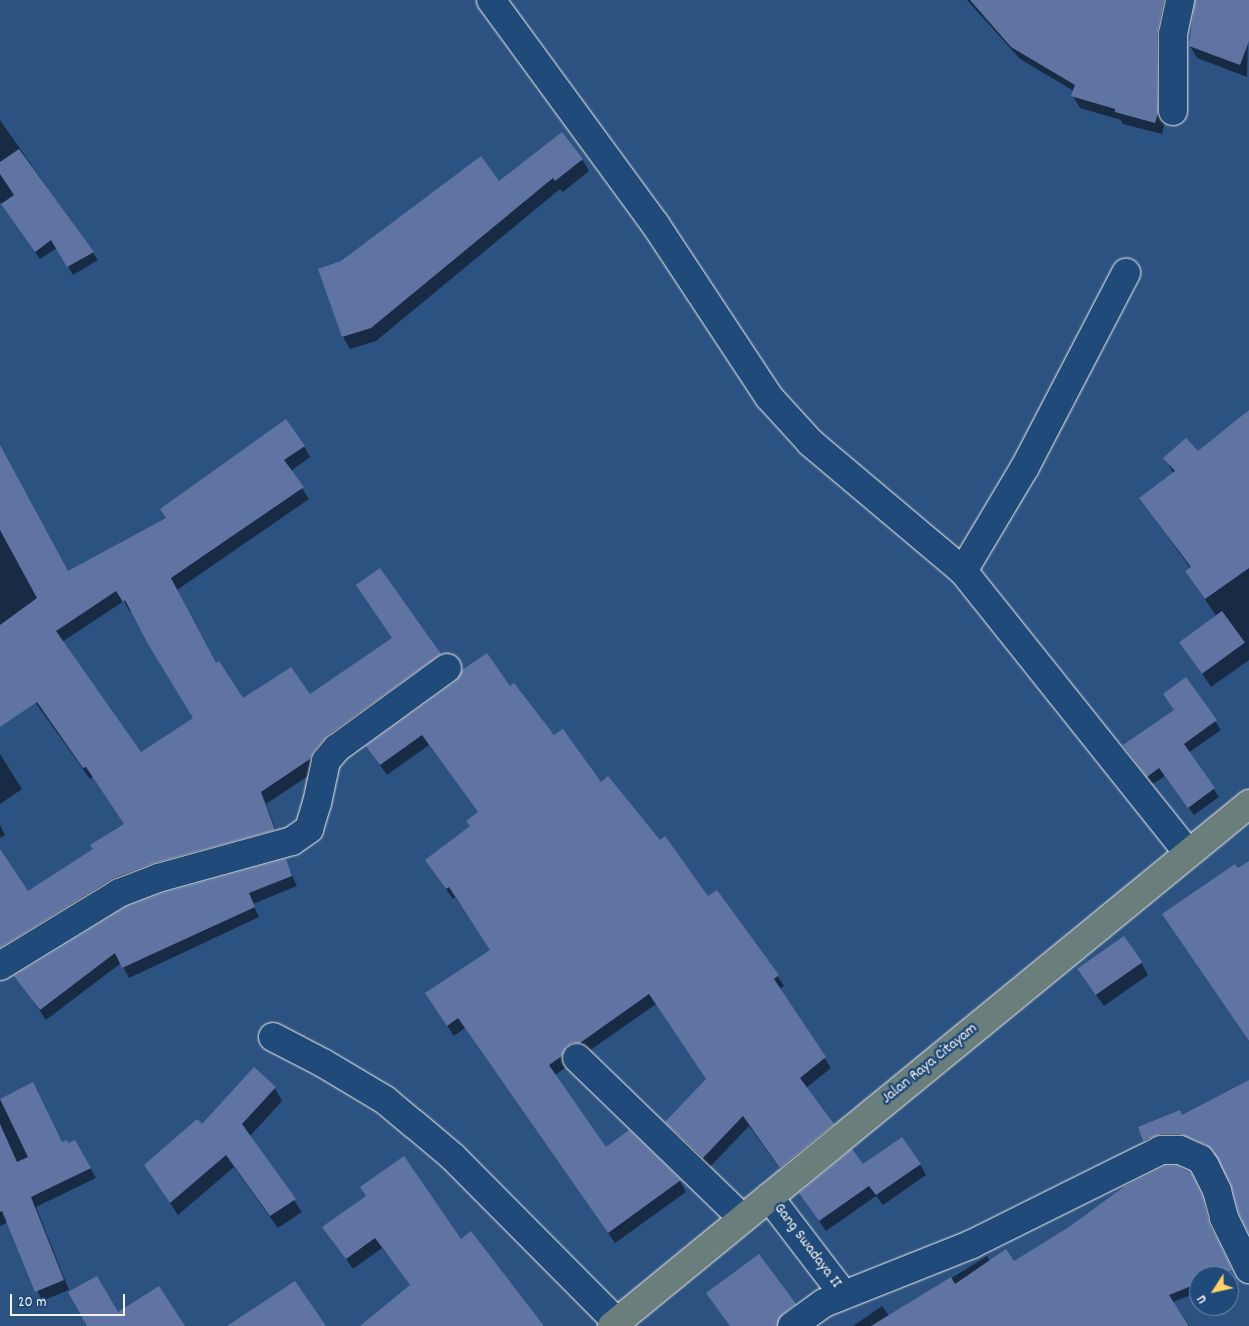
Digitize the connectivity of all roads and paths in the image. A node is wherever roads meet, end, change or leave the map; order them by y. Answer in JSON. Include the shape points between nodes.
{"nodes":[{"id":1,"x":491,"y":0,"type":"edge"},
{"id":2,"x":1180,"y":0,"type":"edge"},
{"id":3,"x":1172,"y":110,"type":"dead end"},
{"id":4,"x":1126,"y":273,"type":"dead end"},
{"id":5,"x":964,"y":571,"type":"junction"},
{"id":6,"x":447,"y":668,"type":"dead end"},
{"id":7,"x":1249,"y":804,"type":"edge"},
{"id":8,"x":1188,"y":853,"type":"junction"},
{"id":9,"x":0,"y":966,"type":"edge"},
{"id":10,"x":273,"y":1037,"type":"dead end"},
{"id":11,"x":577,"y":1058,"type":"dead end"},
{"id":12,"x":769,"y":1197,"type":"junction"},
{"id":13,"x":742,"y":1218,"type":"junction"},
{"id":14,"x":1249,"y":1269,"type":"edge"},
{"id":15,"x":844,"y":1295,"type":"junction"},
{"id":16,"x":615,"y":1324,"type":"edge"},
{"id":17,"x":792,"y":1326,"type":"edge"}],
"edges":[{"from":1,"to":5,"type":"street","via":[[655,224],[769,397],[811,443]]},
{"from":2,"to":3,"type":"street","via":[[1173,34]]},
{"from":4,"to":5,"type":"street","via":[[1025,467]]},
{"from":5,"to":8,"type":"street"},
{"from":6,"to":9,"type":"street","via":[[337,748],[326,761],[309,829],[292,841],[158,878],[119,893]]},
{"from":7,"to":8,"type":"main road","name":"Jalan Raya Citayam"},
{"from":8,"to":12,"type":"main road","name":"Jalan Raya Citayam"},
{"from":10,"to":16,"type":"street","via":[[385,1100],[414,1124],[453,1157]]},
{"from":11,"to":13,"type":"street"},
{"from":12,"to":13,"type":"main road","name":"Jalan Raya Citayam"},
{"from":12,"to":15,"type":"street","name":"Gang Swadaya II"},
{"from":13,"to":16,"type":"main road","name":"Jalan Raya Citayam"},
{"from":14,"to":15,"type":"street","via":[[1224,1218],[1206,1166],[1200,1159],[1180,1150],[1161,1150],[972,1244]]},
{"from":15,"to":17,"type":"street","via":[[824,1303]]}]}
